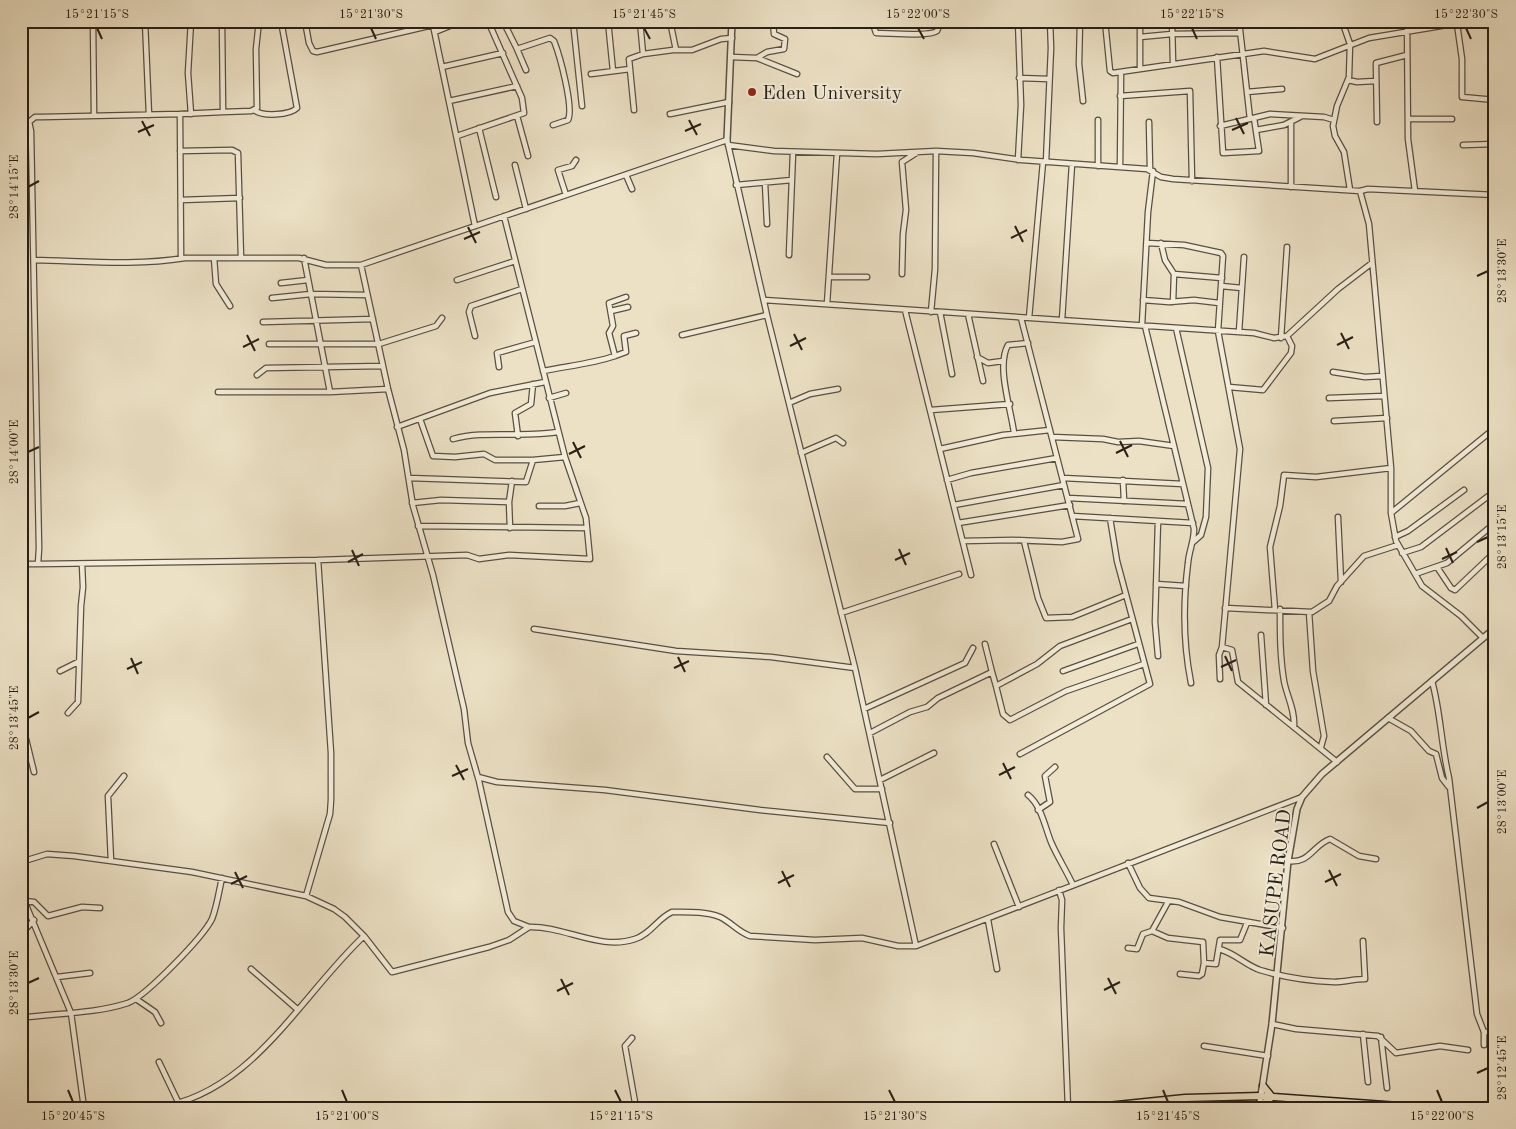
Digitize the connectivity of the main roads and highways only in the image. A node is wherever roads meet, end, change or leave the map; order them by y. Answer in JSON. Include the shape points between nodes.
{"nodes":[{"id":1,"x":1252,"y":1096,"type":"junction"},
{"id":2,"x":1272,"y":1097,"type":"junction"},
{"id":3,"x":1260,"y":1104,"type":"edge"},
{"id":4,"x":1088,"y":1108,"type":"edge"},
{"id":5,"x":1428,"y":1108,"type":"edge"}],
"edges":[{"from":1,"to":2,"type":"main road","via":[[1263,1087]]},
{"from":1,"to":3,"type":"main road"},
{"from":1,"to":4,"type":"main road","via":[[1185,1098]]},
{"from":2,"to":3,"type":"main road"},
{"from":2,"to":3,"type":"main road"},
{"from":2,"to":5,"type":"main road"}]}
